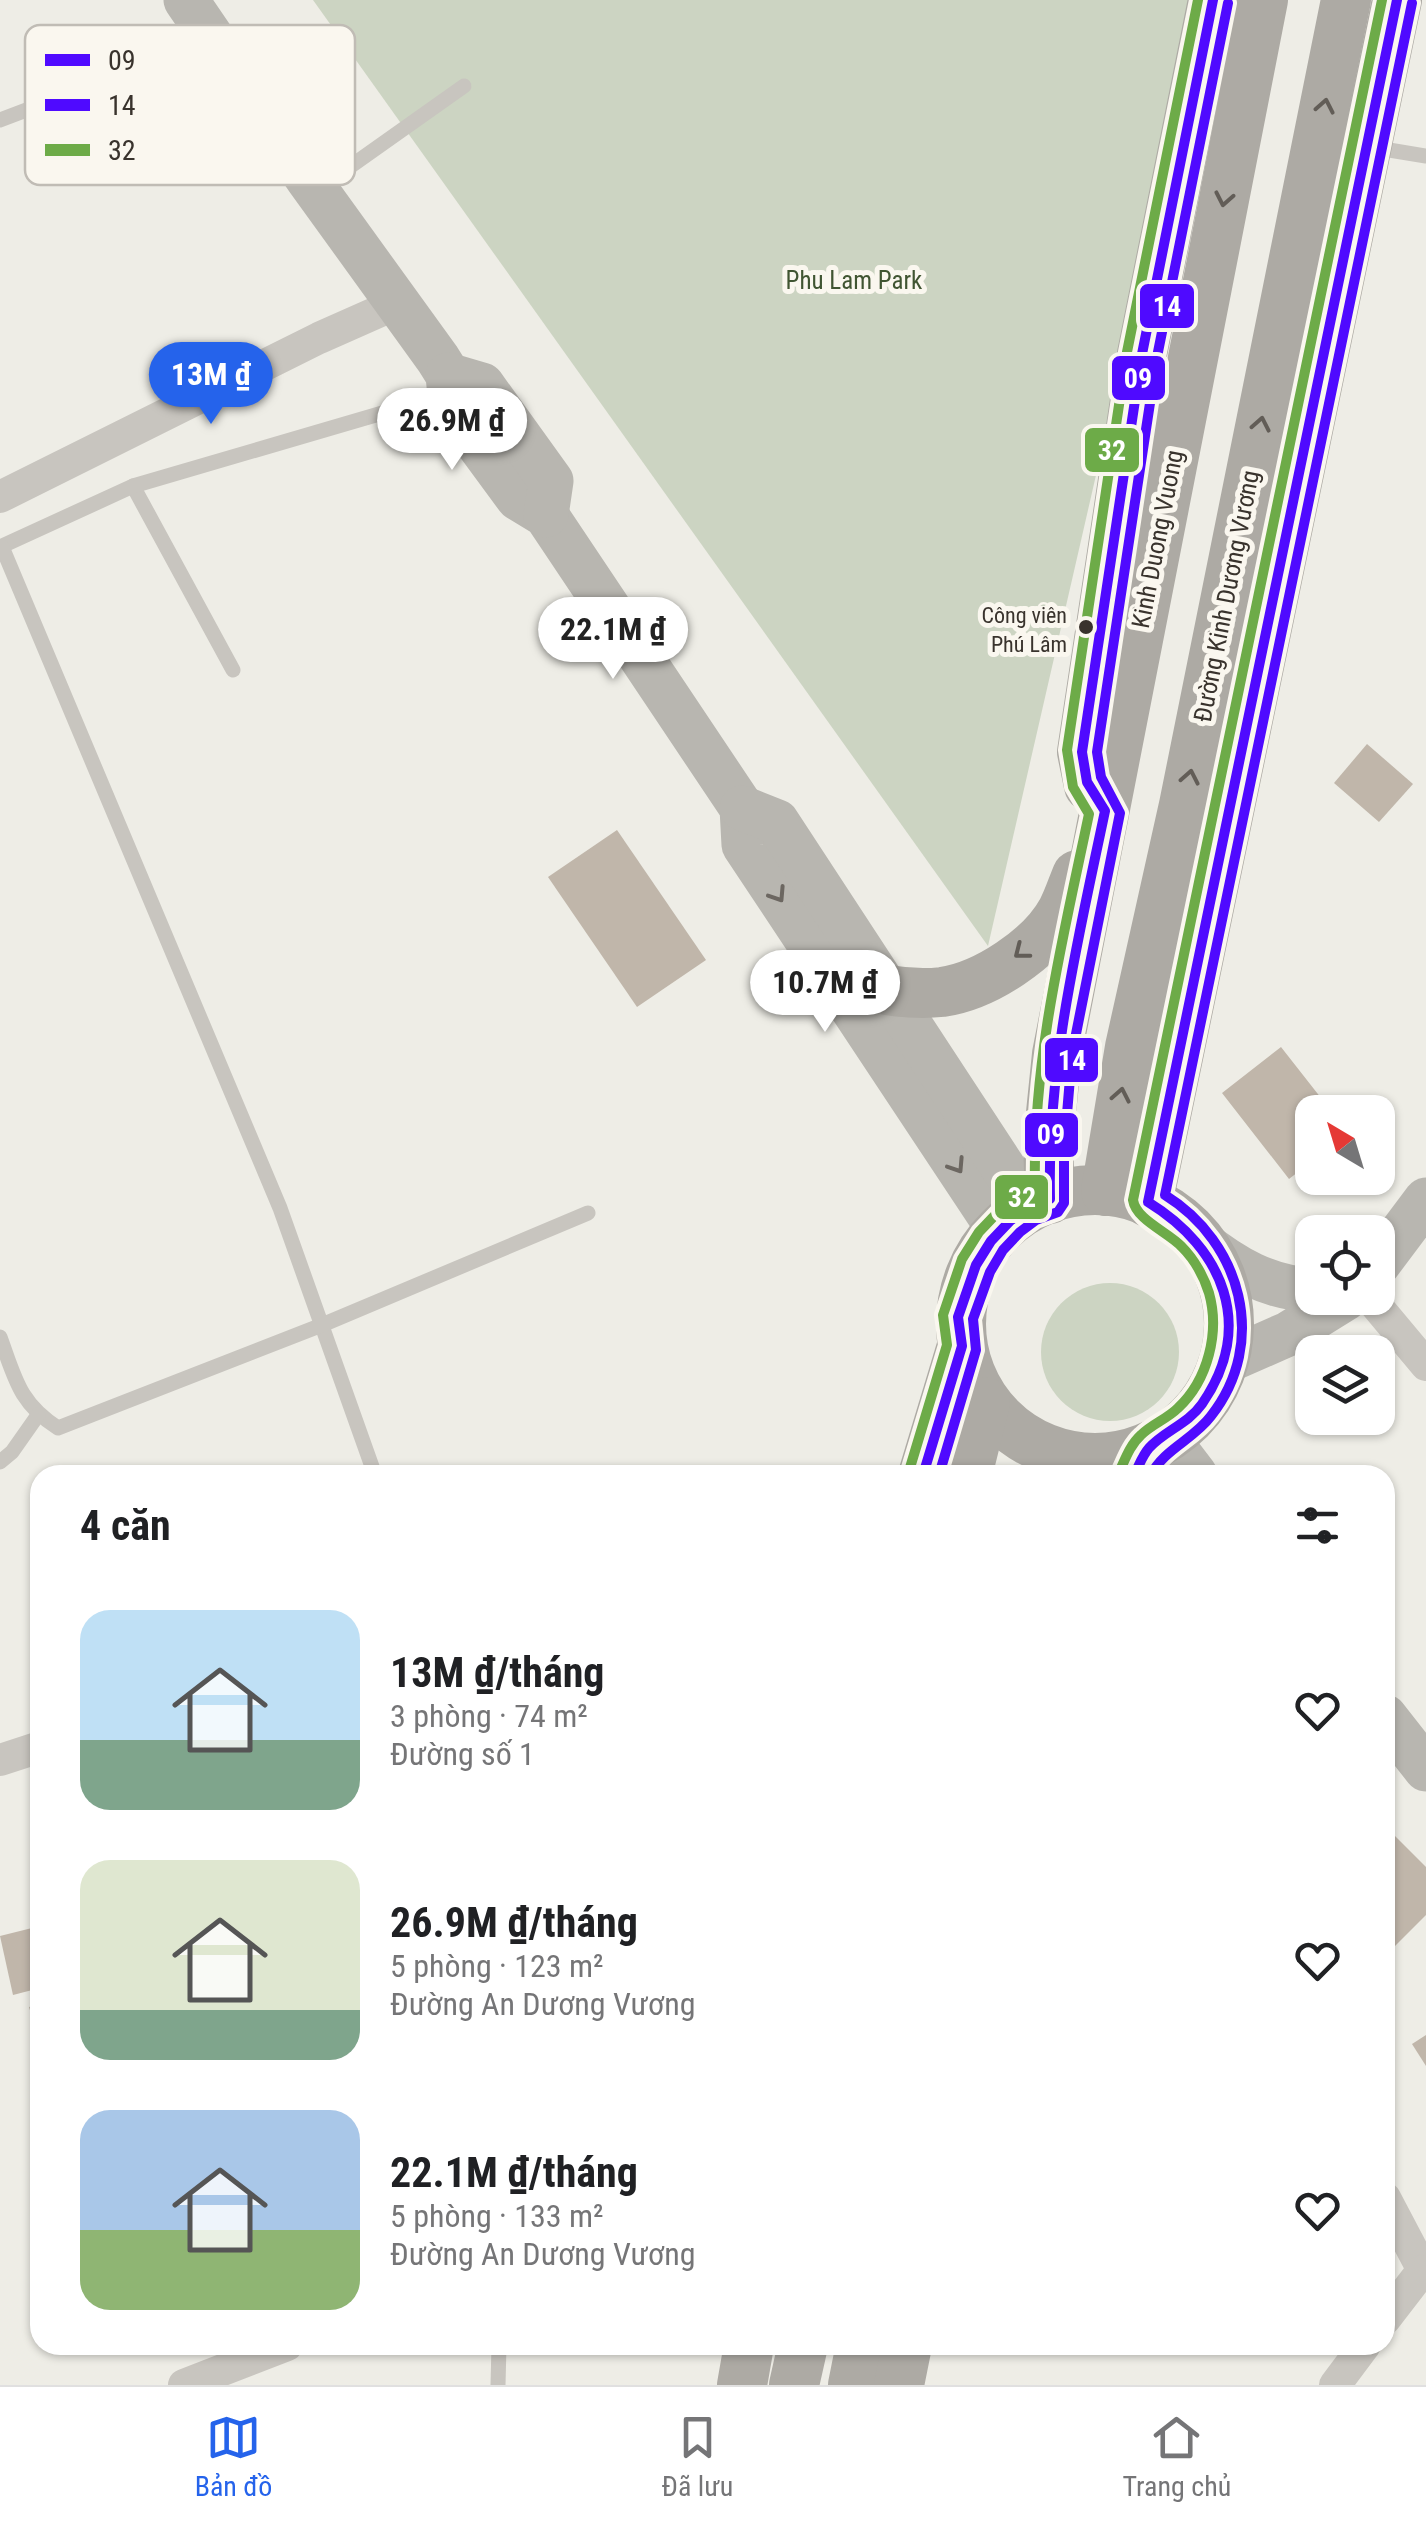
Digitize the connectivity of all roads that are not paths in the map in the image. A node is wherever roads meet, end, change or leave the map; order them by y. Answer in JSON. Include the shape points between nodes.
{"nodes":[{"id":1,"x":186,"y":0,"type":"edge"},
{"id":2,"x":1213,"y":0,"type":"edge"},
{"id":3,"x":1264,"y":0,"type":"edge"},
{"id":4,"x":1346,"y":0,"type":"edge"},
{"id":5,"x":1398,"y":0,"type":"edge"},
{"id":6,"x":203,"y":25,"type":"edge"},
{"id":7,"x":464,"y":86,"type":"dead end"},
{"id":8,"x":25,"y":111,"type":"edge"},
{"id":9,"x":0,"y":120,"type":"edge"},
{"id":10,"x":1368,"y":147,"type":"junction"},
{"id":11,"x":1426,"y":156,"type":"edge"},
{"id":12,"x":355,"y":163,"type":"edge"},
{"id":13,"x":313,"y":185,"type":"edge"},
{"id":14,"x":323,"y":185,"type":"edge"},
{"id":15,"x":316,"y":190,"type":"junction"},
{"id":16,"x":398,"y":303,"type":"junction"},
{"id":17,"x":434,"y":388,"type":"junction"},
{"id":18,"x":133,"y":486,"type":"junction"},
{"id":19,"x":0,"y":497,"type":"edge"},
{"id":20,"x":1,"y":547,"type":"edge"},
{"id":21,"x":233,"y":670,"type":"dead end"},
{"id":22,"x":742,"y":808,"type":"junction"},
{"id":23,"x":1105,"y":811,"type":"junction"},
{"id":24,"x":887,"y":990,"type":"junction"},
{"id":25,"x":1127,"y":1196,"type":"junction"},
{"id":26,"x":1426,"y":1200,"type":"edge"},
{"id":27,"x":1026,"y":1212,"type":"junction"},
{"id":28,"x":588,"y":1213,"type":"dead end"},
{"id":29,"x":1200,"y":1241,"type":"junction"},
{"id":30,"x":1395,"y":1241,"type":"edge"},
{"id":31,"x":1295,"y":1287,"type":"edge"},
{"id":32,"x":1319,"y":1315,"type":"edge"},
{"id":33,"x":1384,"y":1315,"type":"edge"},
{"id":34,"x":322,"y":1325,"type":"junction"},
{"id":35,"x":0,"y":1336,"type":"edge"},
{"id":36,"x":962,"y":1346,"type":"junction"},
{"id":37,"x":1222,"y":1362,"type":"junction"},
{"id":38,"x":1426,"y":1365,"type":"edge"},
{"id":39,"x":985,"y":1402,"type":"junction"},
{"id":40,"x":38,"y":1415,"type":"junction"},
{"id":41,"x":1161,"y":1458,"type":"edge"},
{"id":42,"x":0,"y":1462,"type":"edge"},
{"id":43,"x":371,"y":1465,"type":"edge"},
{"id":44,"x":926,"y":1465,"type":"edge"},
{"id":45,"x":969,"y":1465,"type":"edge"},
{"id":46,"x":1395,"y":1729,"type":"edge"},
{"id":47,"x":30,"y":1750,"type":"edge"},
{"id":48,"x":0,"y":1760,"type":"edge"},
{"id":49,"x":1426,"y":1769,"type":"edge"},
{"id":50,"x":1395,"y":2217,"type":"edge"},
{"id":51,"x":1424,"y":2273,"type":"edge"},
{"id":52,"x":1395,"y":2308,"type":"edge"},
{"id":53,"x":261,"y":2355,"type":"edge"},
{"id":54,"x":499,"y":2355,"type":"edge"},
{"id":55,"x":748,"y":2355,"type":"edge"},
{"id":56,"x":800,"y":2355,"type":"edge"},
{"id":57,"x":859,"y":2355,"type":"edge"},
{"id":58,"x":905,"y":2355,"type":"edge"},
{"id":59,"x":1358,"y":2355,"type":"edge"},
{"id":60,"x":184,"y":2385,"type":"edge"},
{"id":61,"x":498,"y":2385,"type":"edge"},
{"id":62,"x":742,"y":2385,"type":"edge"},
{"id":63,"x":794,"y":2385,"type":"edge"},
{"id":64,"x":852,"y":2385,"type":"edge"},
{"id":65,"x":899,"y":2385,"type":"edge"},
{"id":66,"x":1335,"y":2385,"type":"edge"}],
"edges":[{"from":1,"to":6,"type":"main road"},
{"from":2,"to":23,"type":"main road","via":[[1142,354],[1082,752],[1087,782]]},
{"from":3,"to":23,"type":"main road","name":"Kinh Duong Vuong","one_way":true},
{"from":25,"to":4,"type":"main road","name":"Đường Kinh Dương Vương","one_way":true,"via":[[1142,991]]},
{"from":5,"to":10,"type":"main road","name":"Đường Kinh Dương Vương"},
{"from":7,"to":12,"type":"lane"},
{"from":8,"to":9,"type":"lane"},
{"from":10,"to":11,"type":"lane"},
{"from":10,"to":25,"type":"main road","name":"Đường Kinh Dương Vương"},
{"from":13,"to":15,"type":"main road"},
{"from":14,"to":15,"type":"lane"},
{"from":15,"to":16,"type":"main road"},
{"from":16,"to":17,"type":"main road"},
{"from":16,"to":19,"type":"street"},
{"from":17,"to":18,"type":"lane"},
{"from":17,"to":22,"type":"main road","via":[[518,498],[546,515]]},
{"from":18,"to":20,"type":"lane"},
{"from":18,"to":21,"type":"lane"},
{"from":20,"to":34,"type":"lane","via":[[280,1208]]},
{"from":22,"to":24,"type":"main road","via":[[778,822]]},
{"from":22,"to":27,"type":"main road","one_way":true,"via":[[744,844]]},
{"from":23,"to":24,"type":"main road","one_way":true,"via":[[1062,912],[1026,950],[946,992]]},
{"from":23,"to":27,"type":"main road","name":"Kinh Duong Vuong","via":[[1055,1067],[1048,1142]]},
{"from":24,"to":27,"type":"main road"},
{"from":25,"to":27,"type":"main road","via":[[1076,1192]]},
{"from":25,"to":29,"type":"main road","via":[[1176,1218]]},
{"from":26,"to":30,"type":"main road"},
{"from":27,"to":36,"type":"main road","via":[[976,1264],[958,1317]]},
{"from":28,"to":34,"type":"lane"},
{"from":29,"to":31,"type":"main road","via":[[1248,1274]]},
{"from":29,"to":37,"type":"main road","via":[[1227,1299]]},
{"from":32,"to":37,"type":"main road"},
{"from":33,"to":38,"type":"street"},
{"from":34,"to":40,"type":"lane","via":[[58,1428]]},
{"from":34,"to":43,"type":"lane"},
{"from":35,"to":40,"type":"lane","via":[[22,1398]]},
{"from":36,"to":39,"type":"main road"},
{"from":36,"to":44,"type":"main road"},
{"from":37,"to":41,"type":"main road","via":[[1202,1404]]},
{"from":39,"to":41,"type":"main road","via":[[1016,1433],[1056,1452]]},
{"from":39,"to":45,"type":"main road"},
{"from":40,"to":42,"type":"lane"},
{"from":46,"to":49,"type":"main road"},
{"from":47,"to":48,"type":"street"},
{"from":50,"to":51,"type":"street"},
{"from":51,"to":52,"type":"street"},
{"from":53,"to":60,"type":"street"},
{"from":54,"to":61,"type":"lane"},
{"from":55,"to":62,"type":"main road"},
{"from":56,"to":63,"type":"main road"},
{"from":57,"to":64,"type":"main road"},
{"from":58,"to":65,"type":"main road"},
{"from":59,"to":66,"type":"street"}]}
